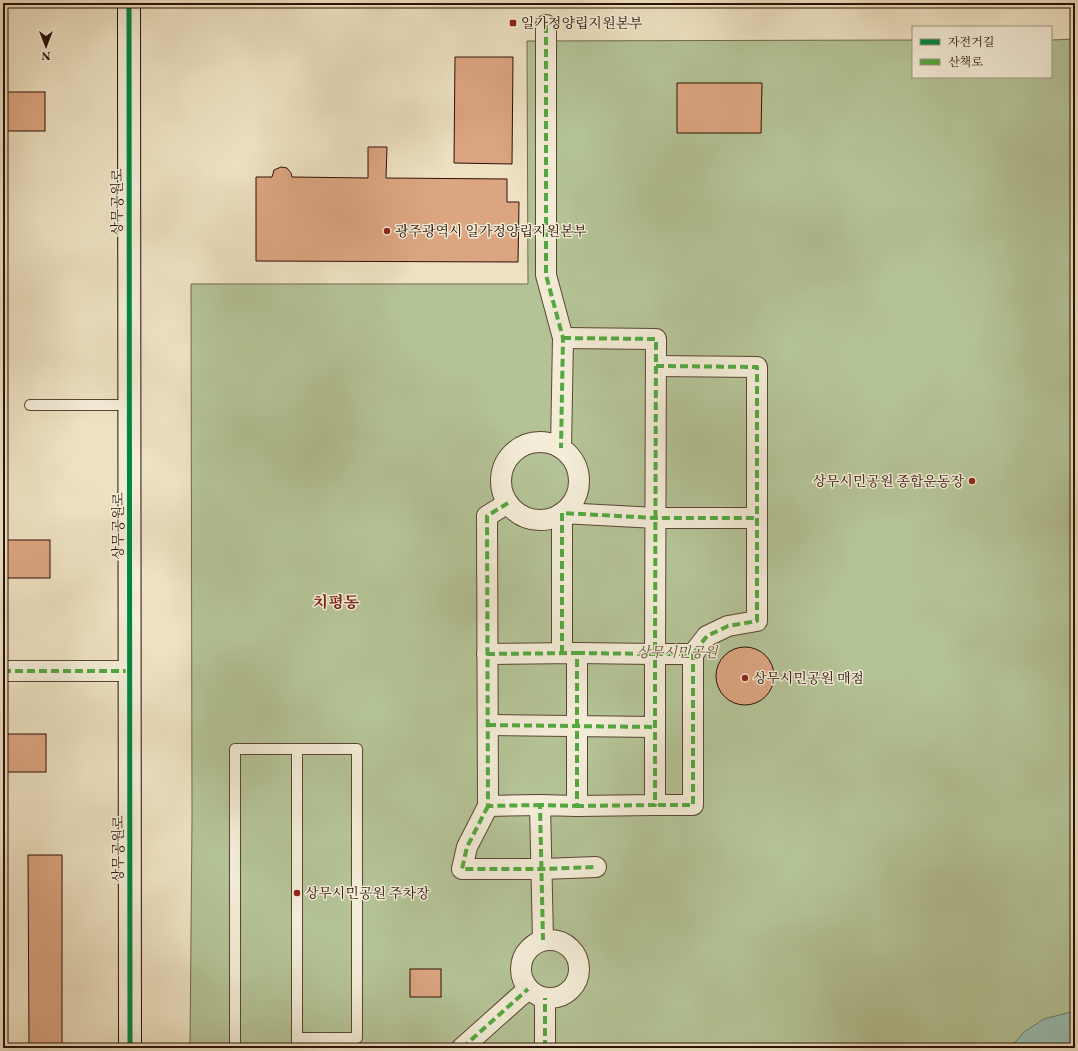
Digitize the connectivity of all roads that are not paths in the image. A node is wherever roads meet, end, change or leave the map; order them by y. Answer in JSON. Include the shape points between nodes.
{"nodes":[{"id":1,"x":129,"y":3,"type":"edge"},
{"id":2,"x":546,"y":25,"type":"dead end"},
{"id":3,"x":563,"y":338,"type":"junction"},
{"id":4,"x":656,"y":366,"type":"junction"},
{"id":5,"x":30,"y":405,"type":"dead end"},
{"id":6,"x":130,"y":405,"type":"junction"},
{"id":7,"x":561,"y":448,"type":"junction"},
{"id":8,"x":508,"y":503,"type":"junction"},
{"id":9,"x":562,"y":513,"type":"junction"},
{"id":10,"x":656,"y":518,"type":"junction"},
{"id":11,"x":757,"y":518,"type":"junction"},
{"id":12,"x":570,"y":653,"type":"junction"},
{"id":13,"x":487,"y":654,"type":"junction"},
{"id":14,"x":655,"y":654,"type":"junction"},
{"id":15,"x":694,"y":654,"type":"junction"},
{"id":16,"x":3,"y":671,"type":"edge"},
{"id":17,"x":130,"y":671,"type":"junction"},
{"id":18,"x":488,"y":725,"type":"junction"},
{"id":19,"x":577,"y":726,"type":"junction"},
{"id":20,"x":655,"y":727,"type":"junction"},
{"id":21,"x":297,"y":749,"type":"junction"},
{"id":22,"x":540,"y":805,"type":"junction"},
{"id":23,"x":655,"y":805,"type":"junction"},
{"id":24,"x":488,"y":806,"type":"junction"},
{"id":25,"x":577,"y":806,"type":"junction"},
{"id":26,"x":596,"y":867,"type":"dead end"},
{"id":27,"x":542,"y":869,"type":"junction"},
{"id":28,"x":543,"y":940,"type":"junction"},
{"id":29,"x":537,"y":993,"type":"junction"},
{"id":30,"x":297,"y":1043,"type":"edge"},
{"id":31,"x":130,"y":1048,"type":"edge"},
{"id":32,"x":235,"y":1048,"type":"edge"},
{"id":33,"x":462,"y":1048,"type":"edge"},
{"id":34,"x":545,"y":1048,"type":"edge"}],
"edges":[{"from":1,"to":6,"type":"street","name":"상무공원로"},
{"from":2,"to":3,"type":"street","via":[[546,275]]},
{"from":3,"to":4,"type":"street","via":[[656,339]]},
{"from":3,"to":7,"type":"street"},
{"from":4,"to":10,"type":"street"},
{"from":4,"to":11,"type":"street","via":[[757,367]]},
{"from":5,"to":6,"type":"lane"},
{"from":6,"to":17,"type":"street","name":"상무공원로"},
{"from":7,"to":8,"type":"street","via":[[549,443],[536,442],[523,446],[512,454],[504,464],[501,477]]},
{"from":7,"to":9,"type":"street","via":[[578,468],[580,482],[577,494]]},
{"from":8,"to":9,"type":"street","via":[[516,512],[527,518],[539,520]]},
{"from":8,"to":13,"type":"street","via":[[487,516]]},
{"from":9,"to":10,"type":"street"},
{"from":9,"to":12,"type":"street"},
{"from":10,"to":11,"type":"street"},
{"from":10,"to":14,"type":"street"},
{"from":11,"to":15,"type":"street","via":[[757,621],[728,626],[707,636]]},
{"from":12,"to":13,"type":"street"},
{"from":12,"to":14,"type":"street"},
{"from":12,"to":19,"type":"street"},
{"from":13,"to":18,"type":"street"},
{"from":14,"to":15,"type":"street"},
{"from":14,"to":20,"type":"street"},
{"from":15,"to":23,"type":"street","via":[[694,805]]},
{"from":16,"to":17,"type":"street"},
{"from":17,"to":31,"type":"street","name":"상무공원로"},
{"from":18,"to":19,"type":"street"},
{"from":18,"to":24,"type":"street"},
{"from":19,"to":20,"type":"street"},
{"from":19,"to":25,"type":"street"},
{"from":20,"to":23,"type":"street"},
{"from":21,"to":30,"type":"lane"},
{"from":21,"to":30,"type":"lane","via":[[357,749],[357,1038]]},
{"from":21,"to":32,"type":"lane","via":[[235,749]]},
{"from":22,"to":24,"type":"street"},
{"from":22,"to":25,"type":"street"},
{"from":22,"to":27,"type":"street"},
{"from":23,"to":25,"type":"street"},
{"from":24,"to":27,"type":"street","via":[[467,848],[462,869]]},
{"from":26,"to":27,"type":"street"},
{"from":27,"to":28,"type":"street"},
{"from":28,"to":29,"type":"street","via":[[526,952],[520,971],[523,980]]},
{"from":28,"to":29,"type":"street","via":[[562,942],[570,948],[576,955],[579,973],[571,990],[563,995],[554,998]]},
{"from":29,"to":33,"type":"street"},
{"from":29,"to":34,"type":"street"}]}
